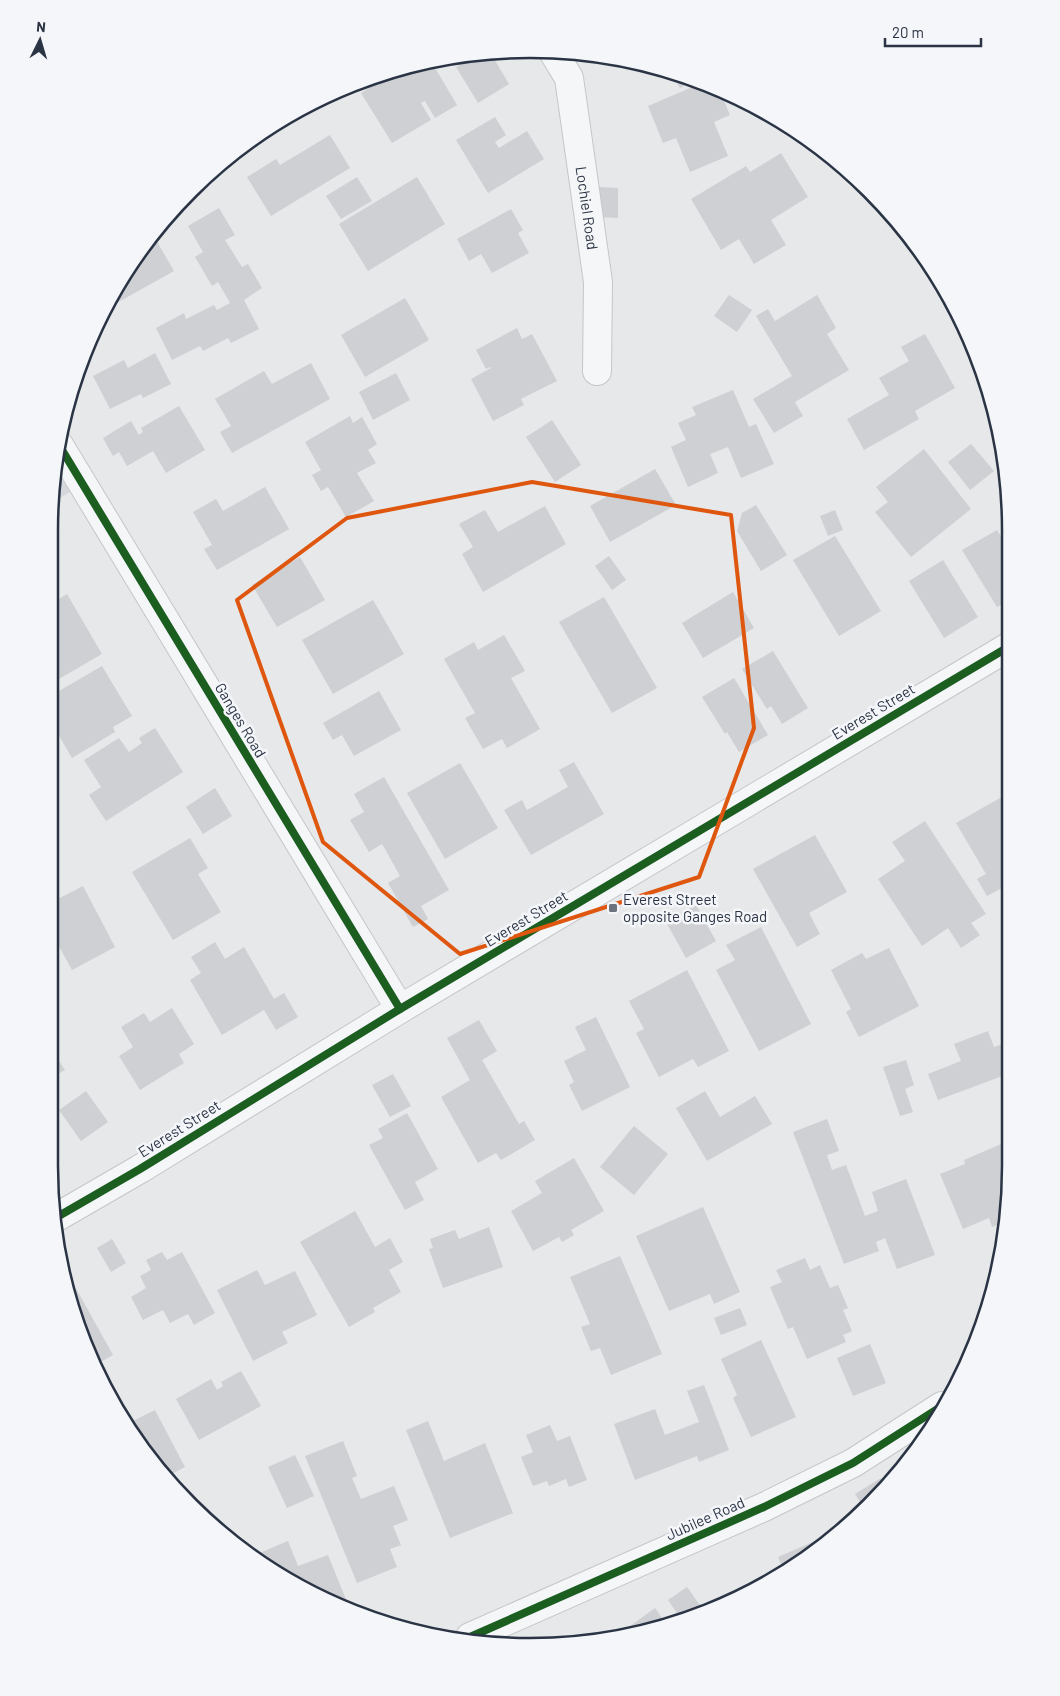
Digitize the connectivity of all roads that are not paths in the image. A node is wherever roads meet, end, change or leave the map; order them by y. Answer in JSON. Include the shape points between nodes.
{"nodes":[{"id":1,"x":557,"y":59,"type":"edge"},
{"id":2,"x":597,"y":371,"type":"dead end"},
{"id":3,"x":64,"y":453,"type":"edge"},
{"id":4,"x":1002,"y":651,"type":"edge"},
{"id":5,"x":400,"y":1009,"type":"junction"},
{"id":6,"x":61,"y":1214,"type":"edge"},
{"id":7,"x":933,"y":1412,"type":"edge"},
{"id":8,"x":475,"y":1635,"type":"edge"}],
"edges":[{"from":1,"to":2,"type":"street","name":"Lochiel Road","via":[[569,78],[598,282]]},
{"from":3,"to":5,"type":"street","name":"Ganges Road"},
{"from":4,"to":5,"type":"street","name":"Everest Street"},
{"from":5,"to":6,"type":"street","name":"Everest Street"},
{"from":7,"to":8,"type":"street","name":"Jubilee Road","via":[[853,1463],[764,1507]]}]}
